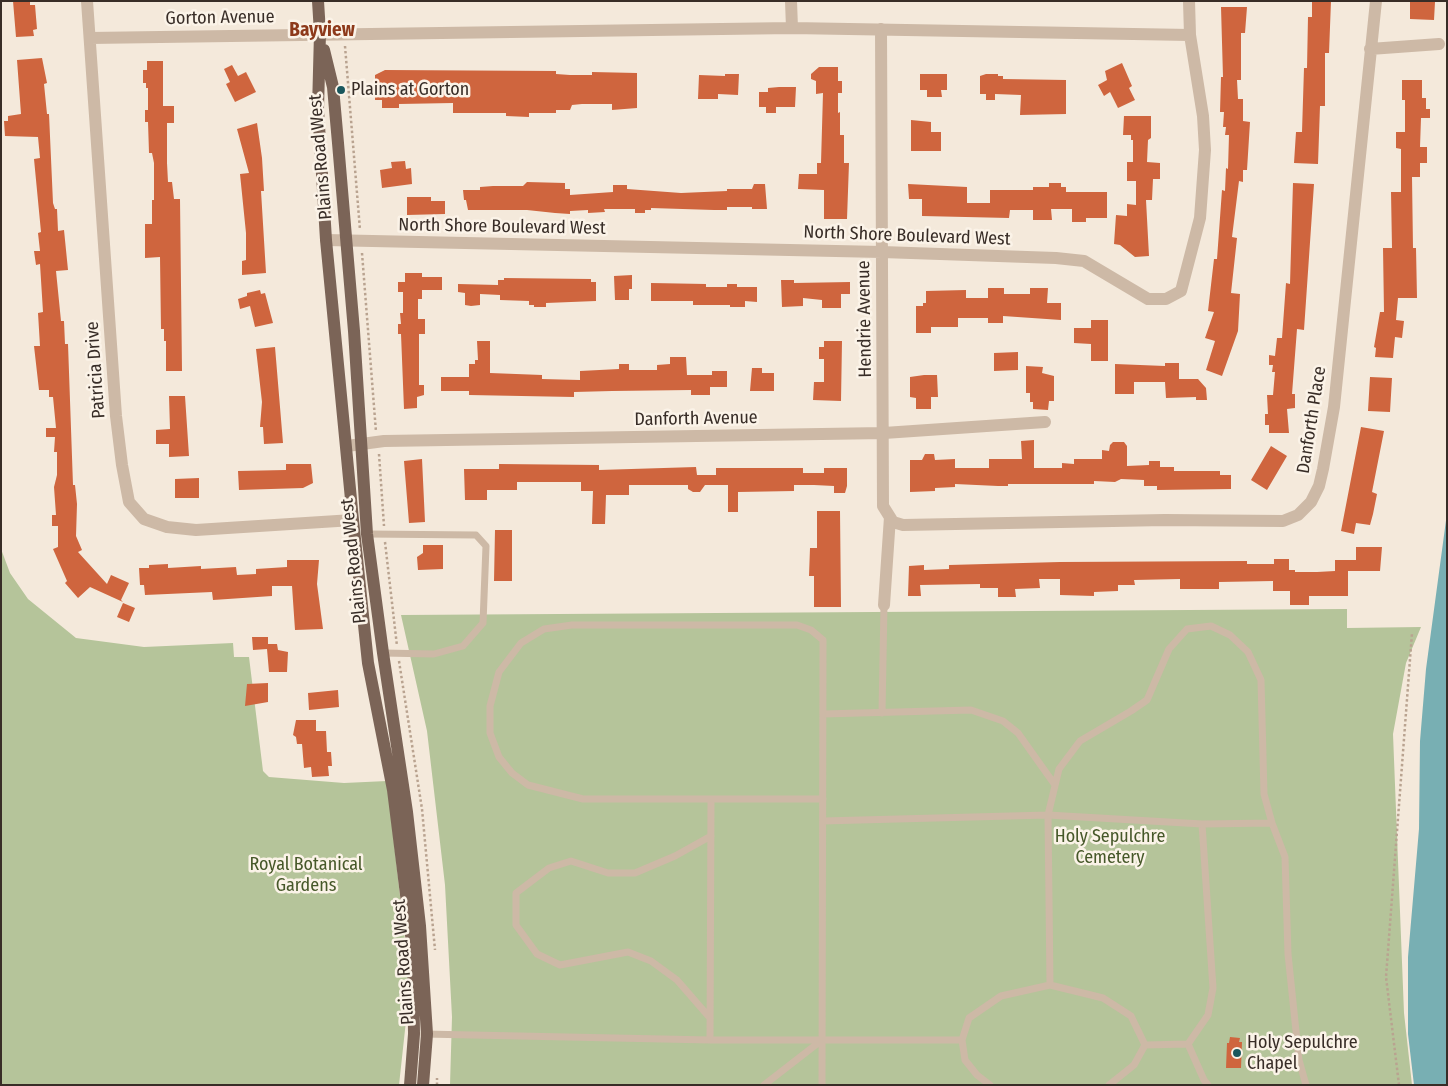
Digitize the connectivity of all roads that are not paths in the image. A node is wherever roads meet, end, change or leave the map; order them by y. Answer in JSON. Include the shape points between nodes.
{"nodes":[{"id":1,"x":87,"y":1,"type":"edge"},
{"id":2,"x":318,"y":1,"type":"edge"},
{"id":3,"x":792,"y":1,"type":"edge"},
{"id":4,"x":1189,"y":1,"type":"edge"},
{"id":5,"x":1376,"y":1,"type":"edge"},
{"id":6,"x":792,"y":28,"type":"junction"},
{"id":7,"x":880,"y":29,"type":"junction"},
{"id":8,"x":320,"y":33,"type":"junction"},
{"id":9,"x":1190,"y":35,"type":"junction"},
{"id":10,"x":90,"y":38,"type":"junction"},
{"id":11,"x":1439,"y":44,"type":"dead end"},
{"id":12,"x":1370,"y":49,"type":"junction"},
{"id":13,"x":326,"y":240,"type":"junction"},
{"id":14,"x":346,"y":241,"type":"junction"},
{"id":15,"x":882,"y":252,"type":"junction"},
{"id":16,"x":1045,"y":422,"type":"dead end"},
{"id":17,"x":884,"y":433,"type":"junction"},
{"id":18,"x":361,"y":444,"type":"junction"},
{"id":19,"x":347,"y":446,"type":"junction"},
{"id":20,"x":890,"y":517,"type":"junction"},
{"id":21,"x":353,"y":520,"type":"junction"},
{"id":22,"x":367,"y":534,"type":"junction"},
{"id":23,"x":884,"y":606,"type":"joint"},
{"id":24,"x":382,"y":653,"type":"junction"},
{"id":25,"x":882,"y":713,"type":"junction"},
{"id":26,"x":823,"y":714,"type":"junction"},
{"id":27,"x":1055,"y":785,"type":"junction"},
{"id":28,"x":711,"y":799,"type":"junction"},
{"id":29,"x":823,"y":799,"type":"junction"},
{"id":30,"x":1048,"y":815,"type":"junction"},
{"id":31,"x":823,"y":822,"type":"junction"},
{"id":32,"x":1272,"y":823,"type":"junction"},
{"id":33,"x":1202,"y":824,"type":"junction"},
{"id":34,"x":711,"y":836,"type":"junction"},
{"id":35,"x":1050,"y":985,"type":"junction"},
{"id":36,"x":710,"y":1018,"type":"junction"},
{"id":37,"x":420,"y":1034,"type":"junction"},
{"id":38,"x":710,"y":1040,"type":"junction"},
{"id":39,"x":822,"y":1040,"type":"junction"},
{"id":40,"x":962,"y":1040,"type":"junction"},
{"id":41,"x":1188,"y":1044,"type":"junction"},
{"id":42,"x":1145,"y":1045,"type":"junction"},
{"id":43,"x":410,"y":1085,"type":"edge"},
{"id":44,"x":423,"y":1085,"type":"edge"},
{"id":45,"x":764,"y":1085,"type":"edge"},
{"id":46,"x":822,"y":1085,"type":"edge"},
{"id":47,"x":990,"y":1085,"type":"edge"},
{"id":48,"x":1110,"y":1085,"type":"edge"},
{"id":49,"x":1208,"y":1085,"type":"edge"},
{"id":50,"x":1306,"y":1085,"type":"edge"}],
"edges":[{"from":1,"to":10,"type":"street","name":"Patricia Drive"},
{"from":2,"to":8,"type":"main road","name":"Plains Road West"},
{"from":3,"to":6,"type":"street"},
{"from":4,"to":9,"type":"street","name":"North Shore Boulevard West"},
{"from":5,"to":12,"type":"street","name":"Danforth Place"},
{"from":6,"to":7,"type":"street","name":"Gorton Avenue"},
{"from":6,"to":8,"type":"street","name":"Gorton Avenue"},
{"from":7,"to":9,"type":"street","name":"Gorton Avenue"},
{"from":7,"to":15,"type":"street","name":"Hendrie Avenue"},
{"from":8,"to":10,"type":"street","name":"Gorton Avenue"},
{"from":8,"to":13,"type":"main road","name":"Plains Road West","via":[[318,109]]},
{"from":8,"to":14,"type":"main road","name":"Plains Road West","via":[[333,87]]},
{"from":9,"to":15,"type":"street","name":"North Shore Boulevard West","via":[[1205,150],[1200,218],[1181,291],[1166,299],[1148,299],[1084,260]]},
{"from":10,"to":21,"type":"street","name":"Patricia Drive","via":[[116,416],[129,502],[144,519],[168,527],[196,530]]},
{"from":11,"to":12,"type":"street"},
{"from":12,"to":20,"type":"street","name":"Danforth Place","via":[[1334,407],[1321,478],[1311,502],[1298,515],[1282,521],[903,525]]},
{"from":13,"to":14,"type":"street","name":"North Shore Boulevard West"},
{"from":13,"to":19,"type":"main road","name":"Plains Road West"},
{"from":14,"to":15,"type":"street","name":"North Shore Boulevard West"},
{"from":14,"to":18,"type":"main road","name":"Plains Road West"},
{"from":15,"to":17,"type":"street","name":"Hendrie Avenue"},
{"from":16,"to":17,"type":"street","name":"Danforth Avenue"},
{"from":17,"to":18,"type":"street","name":"Danforth Avenue"},
{"from":17,"to":20,"type":"street","name":"Hendrie Avenue","via":[[883,506]]},
{"from":18,"to":19,"type":"street","name":"Danforth Avenue"},
{"from":18,"to":22,"type":"main road","name":"Plains Road West"},
{"from":19,"to":21,"type":"main road","name":"Plains Road West"},
{"from":20,"to":23,"type":"street","name":"Hendrie Avenue"},
{"from":21,"to":37,"type":"main road","name":"Plains Road West","via":[[368,663],[393,790],[406,885]]},
{"from":22,"to":24,"type":"main road","name":"Plains Road West"},
{"from":22,"to":24,"type":"lane","via":[[476,535],[486,546],[483,623],[463,646],[434,654]]},
{"from":23,"to":25,"type":"lane"},
{"from":24,"to":37,"type":"main road","name":"Plains Road West","via":[[410,831],[420,926]]},
{"from":25,"to":26,"type":"lane"},
{"from":25,"to":27,"type":"lane","via":[[971,710],[1003,721],[1018,733]]},
{"from":26,"to":28,"type":"lane","via":[[823,640],[811,630],[797,625],[572,624],[544,629],[521,642],[498,672],[490,706],[490,733],[499,757],[528,785],[583,798]]},
{"from":26,"to":29,"type":"lane"},
{"from":27,"to":30,"type":"lane"},
{"from":27,"to":32,"type":"lane","via":[[1059,769],[1080,741],[1147,700],[1169,648],[1187,629],[1211,626],[1230,634],[1248,652],[1261,680],[1264,794]]},
{"from":28,"to":29,"type":"lane"},
{"from":28,"to":34,"type":"lane"},
{"from":29,"to":31,"type":"lane"},
{"from":30,"to":31,"type":"lane"},
{"from":30,"to":33,"type":"lane"},
{"from":30,"to":35,"type":"lane"},
{"from":31,"to":39,"type":"lane"},
{"from":32,"to":33,"type":"lane"},
{"from":32,"to":50,"type":"lane","via":[[1285,857],[1288,954],[1299,1060]]},
{"from":33,"to":41,"type":"lane","via":[[1213,988],[1208,1015]]},
{"from":34,"to":36,"type":"lane"},
{"from":34,"to":36,"type":"lane","via":[[635,873],[608,873],[571,861],[549,868],[516,893],[516,925],[537,954],[560,965],[628,952],[651,961],[677,980]]},
{"from":35,"to":40,"type":"lane","via":[[1001,996],[969,1018]]},
{"from":35,"to":42,"type":"lane","via":[[1103,998],[1131,1016]]},
{"from":36,"to":38,"type":"lane"},
{"from":37,"to":38,"type":"lane"},
{"from":37,"to":43,"type":"main road","name":"Plains Road West"},
{"from":37,"to":44,"type":"main road","name":"Plains Road West"},
{"from":38,"to":39,"type":"lane"},
{"from":39,"to":40,"type":"lane"},
{"from":39,"to":45,"type":"lane"},
{"from":39,"to":46,"type":"lane"},
{"from":40,"to":47,"type":"lane","via":[[965,1060]]},
{"from":41,"to":42,"type":"lane"},
{"from":41,"to":49,"type":"lane"},
{"from":42,"to":48,"type":"lane","via":[[1134,1064]]}]}
